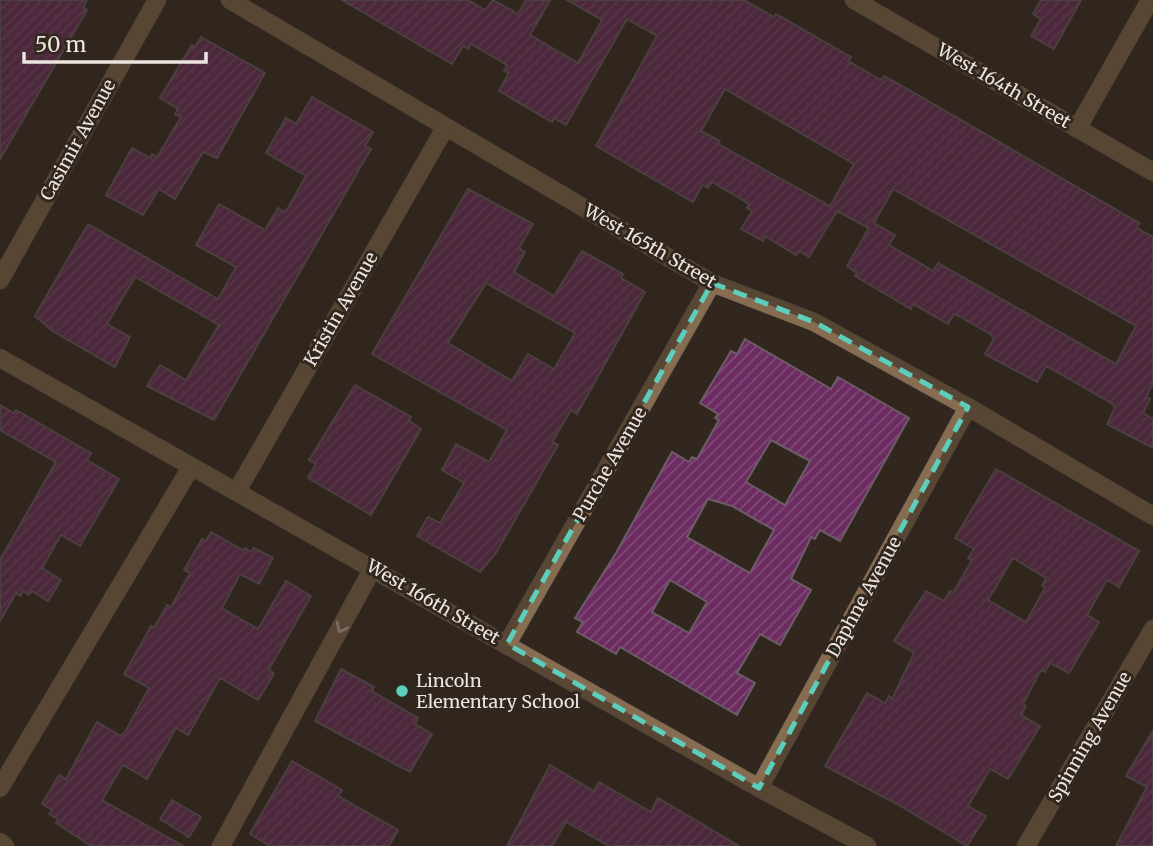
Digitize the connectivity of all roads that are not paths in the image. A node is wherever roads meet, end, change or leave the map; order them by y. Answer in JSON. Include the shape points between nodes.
{"nodes":[{"id":1,"x":157,"y":0,"type":"edge"},
{"id":2,"x":230,"y":0,"type":"edge"},
{"id":3,"x":854,"y":0,"type":"edge"},
{"id":4,"x":1150,"y":0,"type":"edge"},
{"id":5,"x":445,"y":128,"type":"junction"},
{"id":6,"x":1077,"y":129,"type":"junction"},
{"id":7,"x":1153,"y":172,"type":"edge"},
{"id":8,"x":0,"y":279,"type":"edge"},
{"id":9,"x":712,"y":283,"type":"junction"},
{"id":10,"x":0,"y":358,"type":"edge"},
{"id":11,"x":968,"y":407,"type":"junction"},
{"id":12,"x":191,"y":467,"type":"junction"},
{"id":13,"x":237,"y":491,"type":"junction"},
{"id":14,"x":1153,"y":516,"type":"edge"},
{"id":15,"x":373,"y":568,"type":"junction"},
{"id":16,"x":1153,"y":629,"type":"edge"},
{"id":17,"x":507,"y":644,"type":"junction"},
{"id":18,"x":0,"y":788,"type":"edge"},
{"id":19,"x":759,"y":788,"type":"junction"},
{"id":20,"x":0,"y":842,"type":"edge"},
{"id":21,"x":5,"y":846,"type":"edge"},
{"id":22,"x":221,"y":846,"type":"edge"},
{"id":23,"x":867,"y":846,"type":"edge"},
{"id":24,"x":1026,"y":846,"type":"edge"}],
"edges":[{"from":1,"to":8,"type":"street","name":"Casimir Avenue"},
{"from":2,"to":5,"type":"street","name":"West 165th Street"},
{"from":3,"to":6,"type":"street","name":"West 164th Street"},
{"from":4,"to":6,"type":"street"},
{"from":5,"to":9,"type":"street","name":"West 165th Street"},
{"from":5,"to":13,"type":"street","name":"Kristin Avenue"},
{"from":6,"to":7,"type":"street","name":"West 164th Street"},
{"from":9,"to":11,"type":"street","name":"West 165th Street","via":[[814,321]]},
{"from":9,"to":17,"type":"street","name":"Purche Avenue"},
{"from":10,"to":12,"type":"street","name":"West 166th Street"},
{"from":11,"to":14,"type":"street","name":"West 165th Street"},
{"from":11,"to":19,"type":"street","name":"Daphne Avenue"},
{"from":12,"to":13,"type":"street","name":"West 166th Street"},
{"from":12,"to":18,"type":"street"},
{"from":13,"to":15,"type":"street","name":"West 166th Street"},
{"from":15,"to":17,"type":"street","name":"West 166th Street"},
{"from":15,"to":22,"type":"street","one_way":true},
{"from":16,"to":24,"type":"street","name":"Spinning Avenue"},
{"from":17,"to":19,"type":"street","name":"West 166th Street"},
{"from":19,"to":23,"type":"street","name":"West 166th Street"},
{"from":20,"to":21,"type":"street"}]}
